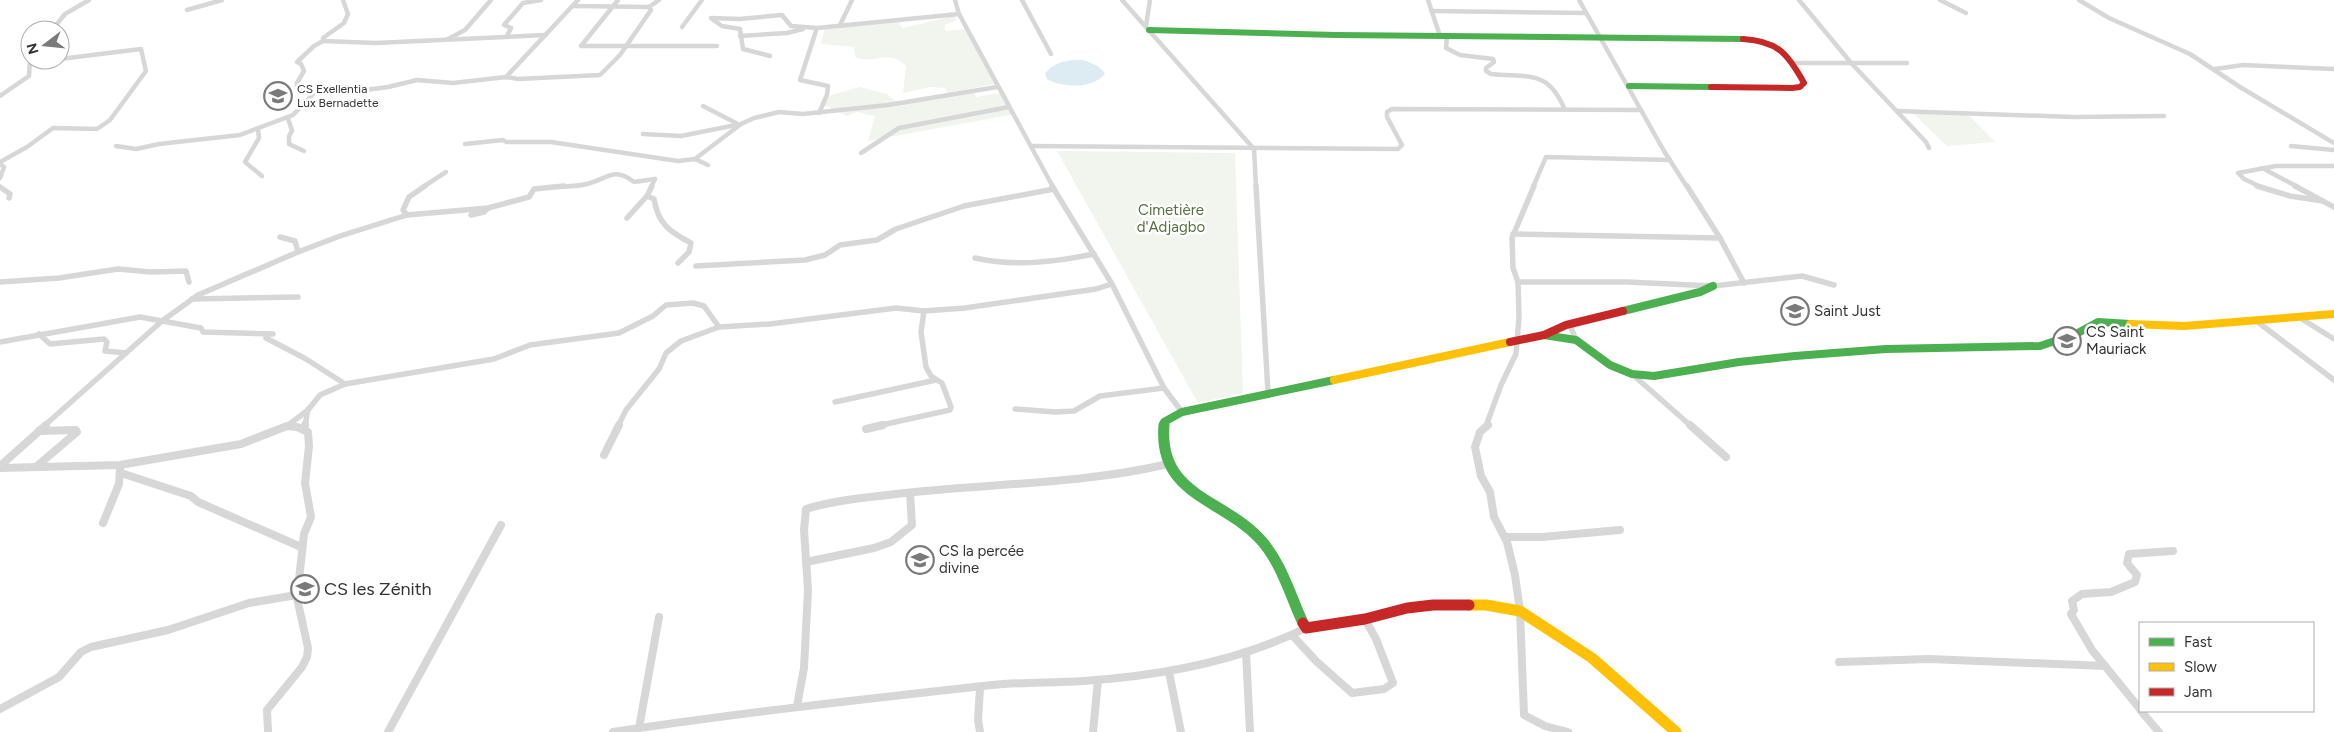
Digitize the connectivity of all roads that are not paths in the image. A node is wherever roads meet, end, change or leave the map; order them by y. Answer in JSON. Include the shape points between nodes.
{"nodes":[{"id":1,"x":89,"y":0,"type":"edge"},
{"id":2,"x":222,"y":0,"type":"edge"},
{"id":3,"x":343,"y":0,"type":"edge"},
{"id":4,"x":491,"y":0,"type":"edge"},
{"id":5,"x":542,"y":0,"type":"edge"},
{"id":6,"x":578,"y":0,"type":"edge"},
{"id":7,"x":618,"y":0,"type":"edge"},
{"id":8,"x":660,"y":0,"type":"edge"},
{"id":9,"x":702,"y":0,"type":"edge"},
{"id":10,"x":852,"y":0,"type":"edge"},
{"id":11,"x":955,"y":0,"type":"edge"},
{"id":12,"x":1022,"y":0,"type":"edge"},
{"id":13,"x":1122,"y":0,"type":"edge"},
{"id":14,"x":1150,"y":0,"type":"edge"},
{"id":15,"x":1428,"y":0,"type":"edge"},
{"id":16,"x":1579,"y":0,"type":"edge"},
{"id":17,"x":1799,"y":0,"type":"edge"},
{"id":18,"x":1940,"y":0,"type":"edge"},
{"id":19,"x":2078,"y":0,"type":"edge"},
{"id":20,"x":572,"y":6,"type":"junction"},
{"id":21,"x":614,"y":6,"type":"junction"},
{"id":22,"x":649,"y":7,"type":"junction"},
{"id":23,"x":187,"y":10,"type":"dead end"},
{"id":24,"x":1432,"y":11,"type":"junction"},
{"id":25,"x":1586,"y":13,"type":"junction"},
{"id":26,"x":1966,"y":13,"type":"dead end"},
{"id":27,"x":959,"y":14,"type":"junction"},
{"id":28,"x":60,"y":20,"type":"edge"},
{"id":29,"x":840,"y":25,"type":"junction"},
{"id":30,"x":682,"y":27,"type":"dead end"},
{"id":31,"x":804,"y":28,"type":"junction"},
{"id":32,"x":817,"y":28,"type":"junction"},
{"id":33,"x":1148,"y":28,"type":"junction"},
{"id":34,"x":546,"y":35,"type":"junction"},
{"id":35,"x":508,"y":36,"type":"junction"},
{"id":36,"x":740,"y":36,"type":"junction"},
{"id":37,"x":1444,"y":36,"type":"junction"},
{"id":38,"x":1600,"y":37,"type":"junction"},
{"id":39,"x":447,"y":40,"type":"junction"},
{"id":40,"x":323,"y":41,"type":"junction"},
{"id":41,"x":717,"y":46,"type":"dead end"},
{"id":42,"x":624,"y":48,"type":"junction"},
{"id":43,"x":1050,"y":54,"type":"dead end"},
{"id":44,"x":770,"y":56,"type":"dead end"},
{"id":45,"x":70,"y":58,"type":"edge"},
{"id":46,"x":1793,"y":63,"type":"junction"},
{"id":47,"x":1907,"y":63,"type":"dead end"},
{"id":48,"x":1852,"y":64,"type":"junction"},
{"id":49,"x":2215,"y":69,"type":"junction"},
{"id":50,"x":2334,"y":69,"type":"edge"},
{"id":51,"x":29,"y":70,"type":"edge"},
{"id":52,"x":506,"y":77,"type":"junction"},
{"id":53,"x":1629,"y":86,"type":"junction"},
{"id":54,"x":998,"y":87,"type":"junction"},
{"id":55,"x":316,"y":91,"type":"junction"},
{"id":56,"x":0,"y":96,"type":"edge"},
{"id":57,"x":703,"y":106,"type":"dead end"},
{"id":58,"x":1009,"y":107,"type":"junction"},
{"id":59,"x":1565,"y":110,"type":"junction"},
{"id":60,"x":1642,"y":110,"type":"junction"},
{"id":61,"x":1897,"y":111,"type":"junction"},
{"id":62,"x":819,"y":113,"type":"junction"},
{"id":63,"x":2164,"y":116,"type":"dead end"},
{"id":64,"x":288,"y":118,"type":"junction"},
{"id":65,"x":739,"y":124,"type":"junction"},
{"id":66,"x":258,"y":130,"type":"junction"},
{"id":67,"x":644,"y":134,"type":"dead end"},
{"id":68,"x":2332,"y":141,"type":"edge"},
{"id":69,"x":465,"y":144,"type":"dead end"},
{"id":70,"x":116,"y":146,"type":"dead end"},
{"id":71,"x":1032,"y":146,"type":"junction"},
{"id":72,"x":2291,"y":146,"type":"dead end"},
{"id":73,"x":1929,"y":148,"type":"dead end"},
{"id":74,"x":1254,"y":149,"type":"junction"},
{"id":75,"x":2334,"y":150,"type":"edge"},
{"id":76,"x":304,"y":151,"type":"dead end"},
{"id":77,"x":861,"y":152,"type":"dead end"},
{"id":78,"x":695,"y":160,"type":"junction"},
{"id":79,"x":1670,"y":160,"type":"junction"},
{"id":80,"x":0,"y":163,"type":"edge"},
{"id":81,"x":708,"y":165,"type":"dead end"},
{"id":82,"x":2334,"y":166,"type":"edge"},
{"id":83,"x":2261,"y":168,"type":"junction"},
{"id":84,"x":446,"y":172,"type":"dead end"},
{"id":85,"x":262,"y":176,"type":"dead end"},
{"id":86,"x":0,"y":178,"type":"edge"},
{"id":87,"x":0,"y":187,"type":"edge"},
{"id":88,"x":1054,"y":189,"type":"junction"},
{"id":89,"x":647,"y":196,"type":"junction"},
{"id":90,"x":9,"y":198,"type":"dead end"},
{"id":91,"x":2323,"y":201,"type":"junction"},
{"id":92,"x":2334,"y":207,"type":"edge"},
{"id":93,"x":488,"y":208,"type":"junction"},
{"id":94,"x":471,"y":215,"type":"dead end"},
{"id":95,"x":407,"y":216,"type":"junction"},
{"id":96,"x":627,"y":218,"type":"dead end"},
{"id":97,"x":1513,"y":234,"type":"junction"},
{"id":98,"x":280,"y":237,"type":"dead end"},
{"id":99,"x":1720,"y":238,"type":"junction"},
{"id":100,"x":298,"y":252,"type":"junction"},
{"id":101,"x":1094,"y":254,"type":"junction"},
{"id":102,"x":975,"y":258,"type":"dead end"},
{"id":103,"x":678,"y":262,"type":"dead end"},
{"id":104,"x":696,"y":266,"type":"dead end"},
{"id":105,"x":0,"y":282,"type":"edge"},
{"id":106,"x":189,"y":282,"type":"dead end"},
{"id":107,"x":1518,"y":282,"type":"junction"},
{"id":108,"x":1744,"y":283,"type":"junction"},
{"id":109,"x":1112,"y":284,"type":"junction"},
{"id":110,"x":1834,"y":285,"type":"dead end"},
{"id":111,"x":1713,"y":286,"type":"junction"},
{"id":112,"x":298,"y":297,"type":"dead end"},
{"id":113,"x":192,"y":299,"type":"junction"},
{"id":114,"x":924,"y":311,"type":"junction"},
{"id":115,"x":2334,"y":314,"type":"edge"},
{"id":116,"x":2296,"y":316,"type":"junction"},
{"id":117,"x":2256,"y":320,"type":"junction"},
{"id":118,"x":162,"y":321,"type":"junction"},
{"id":119,"x":1570,"y":325,"type":"junction"},
{"id":120,"x":719,"y":327,"type":"junction"},
{"id":121,"x":39,"y":334,"type":"junction"},
{"id":122,"x":273,"y":334,"type":"dead end"},
{"id":123,"x":1544,"y":335,"type":"junction"},
{"id":124,"x":266,"y":338,"type":"dead end"},
{"id":125,"x":2334,"y":339,"type":"edge"},
{"id":126,"x":1516,"y":340,"type":"junction"},
{"id":127,"x":1576,"y":340,"type":"junction"},
{"id":128,"x":0,"y":342,"type":"edge"},
{"id":129,"x":126,"y":353,"type":"junction"},
{"id":130,"x":1632,"y":374,"type":"junction"},
{"id":131,"x":936,"y":380,"type":"junction"},
{"id":132,"x":2334,"y":380,"type":"edge"},
{"id":133,"x":345,"y":384,"type":"junction"},
{"id":134,"x":1164,"y":388,"type":"junction"},
{"id":135,"x":1268,"y":392,"type":"junction"},
{"id":136,"x":835,"y":402,"type":"dead end"},
{"id":137,"x":308,"y":409,"type":"junction"},
{"id":138,"x":1015,"y":409,"type":"dead end"},
{"id":139,"x":1182,"y":412,"type":"junction"},
{"id":140,"x":287,"y":426,"type":"junction"},
{"id":141,"x":304,"y":429,"type":"junction"},
{"id":142,"x":866,"y":429,"type":"dead end"},
{"id":143,"x":39,"y":431,"type":"junction"},
{"id":144,"x":604,"y":455,"type":"dead end"},
{"id":145,"x":1726,"y":457,"type":"dead end"},
{"id":146,"x":1168,"y":464,"type":"junction"},
{"id":147,"x":37,"y":466,"type":"junction"},
{"id":148,"x":0,"y":467,"type":"edge"},
{"id":149,"x":120,"y":469,"type":"junction"},
{"id":150,"x":910,"y":492,"type":"junction"},
{"id":151,"x":103,"y":523,"type":"dead end"},
{"id":152,"x":501,"y":525,"type":"dead end"},
{"id":153,"x":1620,"y":530,"type":"dead end"},
{"id":154,"x":1505,"y":537,"type":"junction"},
{"id":155,"x":301,"y":547,"type":"junction"},
{"id":156,"x":2173,"y":551,"type":"dead end"},
{"id":157,"x":806,"y":562,"type":"junction"},
{"id":158,"x":297,"y":595,"type":"junction"},
{"id":159,"x":1520,"y":612,"type":"junction"},
{"id":160,"x":659,"y":617,"type":"dead end"},
{"id":161,"x":1365,"y":619,"type":"junction"},
{"id":162,"x":1306,"y":628,"type":"junction"},
{"id":163,"x":1293,"y":636,"type":"junction"},
{"id":164,"x":1246,"y":652,"type":"junction"},
{"id":165,"x":1839,"y":662,"type":"dead end"},
{"id":166,"x":2104,"y":666,"type":"junction"},
{"id":167,"x":1169,"y":672,"type":"junction"},
{"id":168,"x":1098,"y":680,"type":"junction"},
{"id":169,"x":980,"y":688,"type":"junction"},
{"id":170,"x":797,"y":706,"type":"junction"},
{"id":171,"x":2139,"y":708,"type":"edge"},
{"id":172,"x":0,"y":709,"type":"edge"},
{"id":173,"x":2143,"y":712,"type":"edge"},
{"id":174,"x":638,"y":728,"type":"junction"},
{"id":175,"x":268,"y":732,"type":"edge"},
{"id":176,"x":388,"y":732,"type":"edge"},
{"id":177,"x":613,"y":732,"type":"edge"},
{"id":178,"x":980,"y":732,"type":"edge"},
{"id":179,"x":1093,"y":732,"type":"edge"},
{"id":180,"x":1181,"y":732,"type":"edge"},
{"id":181,"x":1250,"y":732,"type":"edge"},
{"id":182,"x":1568,"y":732,"type":"edge"},
{"id":183,"x":1676,"y":732,"type":"edge"},
{"id":184,"x":2159,"y":732,"type":"edge"}],
"edges":[{"from":1,"to":28,"type":"street"},
{"from":2,"to":23,"type":"street"},
{"from":3,"to":40,"type":"street","via":[[349,9],[348,17],[343,26]]},
{"from":4,"to":39,"type":"street","via":[[465,30]]},
{"from":5,"to":35,"type":"street","via":[[521,5],[505,23],[511,28]]},
{"from":6,"to":20,"type":"street"},
{"from":7,"to":21,"type":"street"},
{"from":8,"to":22,"type":"street"},
{"from":9,"to":30,"type":"street"},
{"from":10,"to":29,"type":"street"},
{"from":11,"to":27,"type":"street"},
{"from":12,"to":43,"type":"street"},
{"from":13,"to":33,"type":"street"},
{"from":14,"to":33,"type":"street"},
{"from":15,"to":24,"type":"street"},
{"from":16,"to":25,"type":"street"},
{"from":17,"to":48,"type":"street"},
{"from":18,"to":26,"type":"street"},
{"from":19,"to":49,"type":"street","via":[[2109,18],[2168,42]]},
{"from":20,"to":21,"type":"street"},
{"from":20,"to":34,"type":"street"},
{"from":21,"to":22,"type":"street"},
{"from":21,"to":42,"type":"street","via":[[581,46]]},
{"from":22,"to":42,"type":"street","via":[[651,10]]},
{"from":24,"to":25,"type":"street"},
{"from":24,"to":37,"type":"street"},
{"from":25,"to":38,"type":"street"},
{"from":27,"to":29,"type":"street"},
{"from":27,"to":54,"type":"street"},
{"from":29,"to":32,"type":"street"},
{"from":31,"to":32,"type":"street"},
{"from":31,"to":36,"type":"street","via":[[784,35]]},
{"from":31,"to":36,"type":"street","via":[[790,26],[782,15],[712,18],[722,26],[740,29]]},
{"from":32,"to":62,"type":"street","via":[[800,80],[828,86]]},
{"from":33,"to":37,"type":"street"},
{"from":33,"to":74,"type":"street"},
{"from":34,"to":35,"type":"street"},
{"from":34,"to":52,"type":"street"},
{"from":35,"to":39,"type":"street"},
{"from":36,"to":44,"type":"street","via":[[743,49]]},
{"from":37,"to":38,"type":"street"},
{"from":37,"to":59,"type":"street","via":[[1446,48],[1452,53],[1493,59],[1494,62],[1486,68],[1491,74],[1536,79],[1550,84]]},
{"from":38,"to":46,"type":"street","via":[[1766,40]]},
{"from":38,"to":53,"type":"street"},
{"from":39,"to":40,"type":"street"},
{"from":40,"to":55,"type":"street","via":[[298,62],[304,71],[297,88]]},
{"from":41,"to":42,"type":"street"},
{"from":42,"to":52,"type":"street","via":[[600,75]]},
{"from":45,"to":80,"type":"street","via":[[141,50],[146,71],[104,125],[97,129],[52,128]]},
{"from":46,"to":48,"type":"street"},
{"from":46,"to":53,"type":"street","via":[[1804,84],[1800,87]]},
{"from":47,"to":48,"type":"street"},
{"from":48,"to":61,"type":"street"},
{"from":49,"to":50,"type":"street","via":[[2270,65]]},
{"from":49,"to":68,"type":"street"},
{"from":51,"to":56,"type":"street","via":[[28,76]]},
{"from":52,"to":55,"type":"street","via":[[453,83],[417,80],[388,88]]},
{"from":53,"to":60,"type":"street"},
{"from":54,"to":58,"type":"street"},
{"from":54,"to":62,"type":"street"},
{"from":55,"to":64,"type":"street","via":[[300,110]]},
{"from":57,"to":65,"type":"street"},
{"from":58,"to":71,"type":"street"},
{"from":58,"to":77,"type":"street","via":[[899,128]]},
{"from":59,"to":60,"type":"street"},
{"from":59,"to":74,"type":"street","via":[[1392,109],[1386,112],[1386,116],[1402,145],[1398,149]]},
{"from":60,"to":79,"type":"street"},
{"from":61,"to":63,"type":"street","via":[[2073,117]]},
{"from":61,"to":73,"type":"street"},
{"from":62,"to":65,"type":"street","via":[[768,114]]},
{"from":64,"to":66,"type":"street"},
{"from":64,"to":76,"type":"street","via":[[292,131],[289,144]]},
{"from":65,"to":67,"type":"street","via":[[682,136]]},
{"from":65,"to":78,"type":"street"},
{"from":66,"to":70,"type":"street","via":[[136,149]]},
{"from":66,"to":85,"type":"street","via":[[259,138],[245,162]]},
{"from":69,"to":78,"type":"street","via":[[503,140],[551,142],[647,158]]},
{"from":71,"to":74,"type":"street"},
{"from":71,"to":88,"type":"street"},
{"from":72,"to":75,"type":"street"},
{"from":74,"to":135,"type":"street"},
{"from":78,"to":81,"type":"street"},
{"from":79,"to":97,"type":"street","via":[[1546,157]]},
{"from":79,"to":99,"type":"street"},
{"from":80,"to":86,"type":"street","via":[[4,167]]},
{"from":82,"to":83,"type":"street"},
{"from":83,"to":91,"type":"street"},
{"from":83,"to":91,"type":"street","via":[[2238,174],[2281,195]]},
{"from":84,"to":95,"type":"street","via":[[409,198],[403,210]]},
{"from":87,"to":90,"type":"street","via":[[10,194]]},
{"from":88,"to":101,"type":"street"},
{"from":88,"to":104,"type":"street","via":[[964,206],[896,229],[877,240],[840,245],[805,260]]},
{"from":89,"to":93,"type":"street","via":[[655,179],[634,182],[626,176],[612,173],[587,184],[534,189],[529,197]]},
{"from":89,"to":96,"type":"street"},
{"from":89,"to":103,"type":"street","via":[[654,199],[658,221],[691,242],[690,252]]},
{"from":91,"to":92,"type":"street"},
{"from":93,"to":94,"type":"street"},
{"from":93,"to":95,"type":"street"},
{"from":95,"to":100,"type":"street"},
{"from":97,"to":99,"type":"street"},
{"from":97,"to":107,"type":"street","via":[[1513,268]]},
{"from":98,"to":100,"type":"street","via":[[295,241]]},
{"from":99,"to":108,"type":"street"},
{"from":100,"to":113,"type":"street"},
{"from":101,"to":102,"type":"street","via":[[1006,265]]},
{"from":101,"to":109,"type":"street"},
{"from":105,"to":106,"type":"street","via":[[60,278],[118,269],[186,271]]},
{"from":107,"to":111,"type":"street"},
{"from":107,"to":126,"type":"street"},
{"from":108,"to":110,"type":"street","via":[[1802,276]]},
{"from":108,"to":111,"type":"street"},
{"from":109,"to":114,"type":"street","via":[[1021,300]]},
{"from":109,"to":134,"type":"street"},
{"from":111,"to":119,"type":"street"},
{"from":112,"to":113,"type":"street"},
{"from":113,"to":118,"type":"street"},
{"from":114,"to":120,"type":"street","via":[[896,308]]},
{"from":114,"to":131,"type":"street","via":[[922,350],[926,367]]},
{"from":115,"to":116,"type":"street"},
{"from":116,"to":117,"type":"street"},
{"from":116,"to":125,"type":"street"},
{"from":117,"to":130,"type":"street","via":[[2184,326],[2098,322],[2076,334],[2040,346],[1886,349],[1739,362],[1654,376]]},
{"from":117,"to":132,"type":"street"},
{"from":118,"to":121,"type":"street","via":[[140,317]]},
{"from":118,"to":122,"type":"street","via":[[201,328],[202,332]]},
{"from":118,"to":129,"type":"street"},
{"from":119,"to":123,"type":"street"},
{"from":119,"to":127,"type":"street"},
{"from":120,"to":133,"type":"street","via":[[704,306],[693,303],[666,306],[619,333],[530,345],[494,359],[466,365]]},
{"from":120,"to":144,"type":"street","via":[[688,337],[670,349],[659,369],[626,410]]},
{"from":121,"to":128,"type":"street"},
{"from":121,"to":129,"type":"street","via":[[50,344],[104,339],[107,342],[105,351]]},
{"from":123,"to":126,"type":"street"},
{"from":123,"to":127,"type":"street"},
{"from":124,"to":133,"type":"street"},
{"from":126,"to":135,"type":"street","via":[[1348,378]]},
{"from":126,"to":154,"type":"street","via":[[1516,354],[1476,447],[1494,517]]},
{"from":127,"to":130,"type":"street","via":[[1610,365]]},
{"from":129,"to":143,"type":"street"},
{"from":130,"to":145,"type":"street"},
{"from":131,"to":136,"type":"street"},
{"from":131,"to":142,"type":"street","via":[[942,383],[952,407],[950,410]]},
{"from":133,"to":137,"type":"street","via":[[320,395]]},
{"from":134,"to":138,"type":"street","via":[[1100,396],[1074,411]]},
{"from":134,"to":139,"type":"street"},
{"from":135,"to":139,"type":"street"},
{"from":137,"to":140,"type":"street"},
{"from":137,"to":141,"type":"street"},
{"from":139,"to":146,"type":"street","via":[[1164,422],[1161,437]]},
{"from":140,"to":141,"type":"street"},
{"from":140,"to":149,"type":"street","via":[[241,444]]},
{"from":141,"to":155,"type":"street","via":[[308,432],[305,483],[311,517]]},
{"from":143,"to":147,"type":"street","via":[[77,432]]},
{"from":143,"to":148,"type":"street"},
{"from":146,"to":150,"type":"street","via":[[1125,474]]},
{"from":146,"to":162,"type":"street","via":[[1201,498],[1259,537]]},
{"from":147,"to":148,"type":"street"},
{"from":147,"to":149,"type":"street"},
{"from":149,"to":151,"type":"street","via":[[119,484]]},
{"from":149,"to":155,"type":"street","via":[[191,496]]},
{"from":150,"to":157,"type":"street","via":[[912,524],[891,542],[853,554]]},
{"from":150,"to":157,"type":"street","via":[[829,502],[806,509],[803,534]]},
{"from":152,"to":176,"type":"street"},
{"from":153,"to":154,"type":"street"},
{"from":154,"to":159,"type":"street"},
{"from":155,"to":158,"type":"street"},
{"from":156,"to":166,"type":"street","via":[[2129,554],[2127,563],[2137,575],[2135,582],[2111,592],[2082,594],[2072,601],[2073,619]]},
{"from":157,"to":170,"type":"street","via":[[806,642],[803,684]]},
{"from":158,"to":172,"type":"street","via":[[249,603],[168,630],[90,647],[81,652],[59,677]]},
{"from":158,"to":175,"type":"street","via":[[307,657],[267,710]]},
{"from":159,"to":161,"type":"street","via":[[1486,605],[1433,605],[1406,608]]},
{"from":159,"to":182,"type":"street","via":[[1524,715],[1550,729]]},
{"from":159,"to":183,"type":"street","via":[[1592,658]]},
{"from":160,"to":174,"type":"street","via":[[658,641]]},
{"from":161,"to":162,"type":"street"},
{"from":161,"to":163,"type":"street","via":[[1393,683],[1384,689],[1352,693]]},
{"from":162,"to":163,"type":"street"},
{"from":163,"to":164,"type":"street"},
{"from":164,"to":167,"type":"street"},
{"from":164,"to":181,"type":"street"},
{"from":165,"to":166,"type":"street","via":[[1929,659]]},
{"from":166,"to":171,"type":"street"},
{"from":167,"to":168,"type":"street"},
{"from":167,"to":180,"type":"street"},
{"from":168,"to":169,"type":"street"},
{"from":168,"to":179,"type":"street"},
{"from":169,"to":170,"type":"street"},
{"from":169,"to":178,"type":"street"},
{"from":170,"to":174,"type":"street"},
{"from":173,"to":184,"type":"street"},
{"from":174,"to":177,"type":"street"}]}
